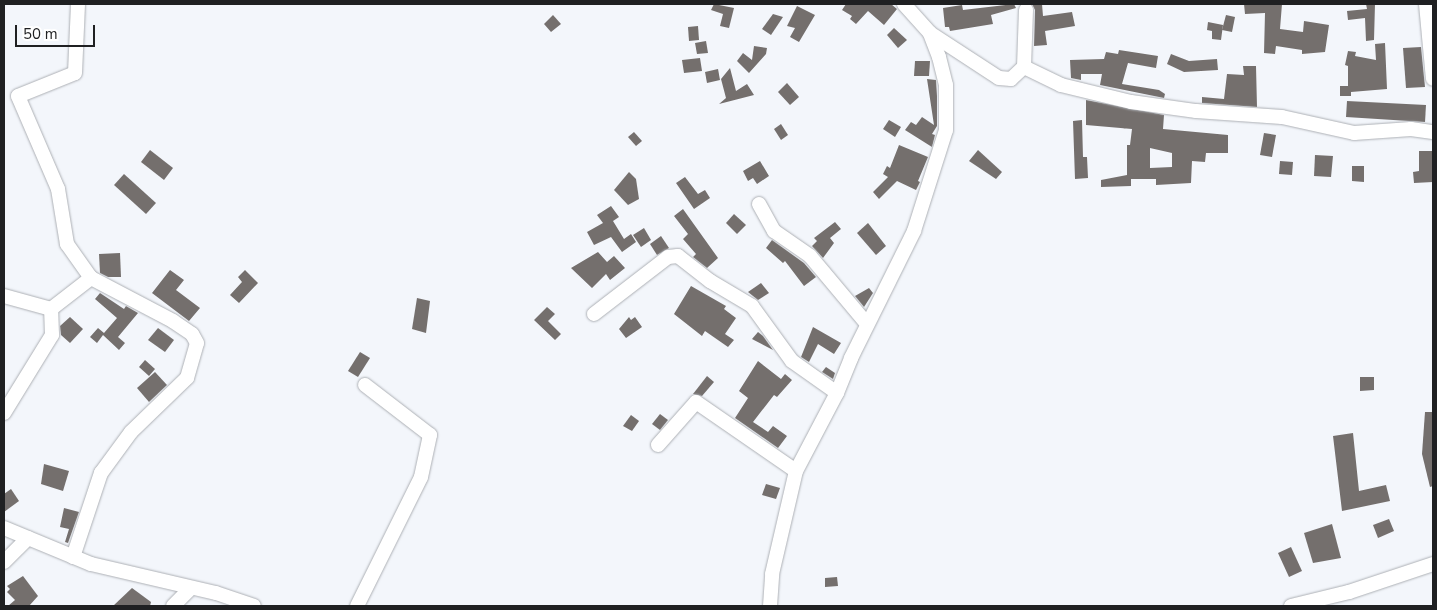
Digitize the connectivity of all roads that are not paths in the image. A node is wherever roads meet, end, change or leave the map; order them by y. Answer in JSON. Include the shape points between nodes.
{"nodes":[{"id":1,"x":78,"y":4,"type":"edge"},
{"id":2,"x":904,"y":4,"type":"edge"},
{"id":3,"x":1426,"y":4,"type":"edge"},
{"id":4,"x":1026,"y":10,"type":"dead end"},
{"id":5,"x":930,"y":33,"type":"junction"},
{"id":6,"x":1024,"y":67,"type":"junction"},
{"id":7,"x":1433,"y":79,"type":"edge"},
{"id":8,"x":1433,"y":132,"type":"edge"},
{"id":9,"x":759,"y":204,"type":"dead end"},
{"id":10,"x":91,"y":278,"type":"junction"},
{"id":11,"x":4,"y":296,"type":"edge"},
{"id":12,"x":51,"y":309,"type":"junction"},
{"id":13,"x":594,"y":314,"type":"dead end"},
{"id":14,"x":867,"y":324,"type":"junction"},
{"id":15,"x":365,"y":385,"type":"dead end"},
{"id":16,"x":837,"y":393,"type":"junction"},
{"id":17,"x":4,"y":413,"type":"edge"},
{"id":18,"x":658,"y":446,"type":"dead end"},
{"id":19,"x":796,"y":471,"type":"junction"},
{"id":20,"x":4,"y":528,"type":"edge"},
{"id":21,"x":28,"y":538,"type":"junction"},
{"id":22,"x":73,"y":557,"type":"junction"},
{"id":23,"x":4,"y":562,"type":"edge"},
{"id":24,"x":1433,"y":564,"type":"edge"},
{"id":25,"x":191,"y":588,"type":"junction"},
{"id":26,"x":173,"y":606,"type":"edge"},
{"id":27,"x":254,"y":606,"type":"edge"},
{"id":28,"x":357,"y":606,"type":"edge"},
{"id":29,"x":770,"y":606,"type":"edge"},
{"id":30,"x":1295,"y":606,"type":"edge"}],
"edges":[{"from":1,"to":10,"type":"street","via":[[75,73],[18,96],[58,189],[67,244]]},
{"from":2,"to":5,"type":"street"},
{"from":3,"to":7,"type":"street"},
{"from":4,"to":6,"type":"street"},
{"from":5,"to":6,"type":"street","via":[[998,78],[1011,80]]},
{"from":5,"to":14,"type":"street","via":[[946,85],[946,130],[914,231]]},
{"from":6,"to":8,"type":"street","via":[[1061,85],[1131,102],[1196,111],[1282,117],[1354,133],[1411,129]]},
{"from":9,"to":14,"type":"street","via":[[774,231],[810,256]]},
{"from":10,"to":12,"type":"street"},
{"from":10,"to":22,"type":"street","via":[[173,321],[192,334],[198,343],[187,378],[131,432],[101,473]]},
{"from":11,"to":12,"type":"street"},
{"from":12,"to":17,"type":"street","via":[[52,335]]},
{"from":13,"to":16,"type":"street","via":[[668,257],[678,256],[710,281],[752,306],[792,361]]},
{"from":14,"to":16,"type":"street"},
{"from":15,"to":28,"type":"street","via":[[430,435],[421,477]]},
{"from":16,"to":19,"type":"street"},
{"from":18,"to":19,"type":"street","via":[[696,402]]},
{"from":19,"to":29,"type":"street","via":[[772,574]]},
{"from":20,"to":21,"type":"street"},
{"from":21,"to":22,"type":"street"},
{"from":21,"to":23,"type":"street"},
{"from":22,"to":25,"type":"street"},
{"from":24,"to":30,"type":"street"},
{"from":25,"to":26,"type":"street"},
{"from":25,"to":27,"type":"street"}]}
